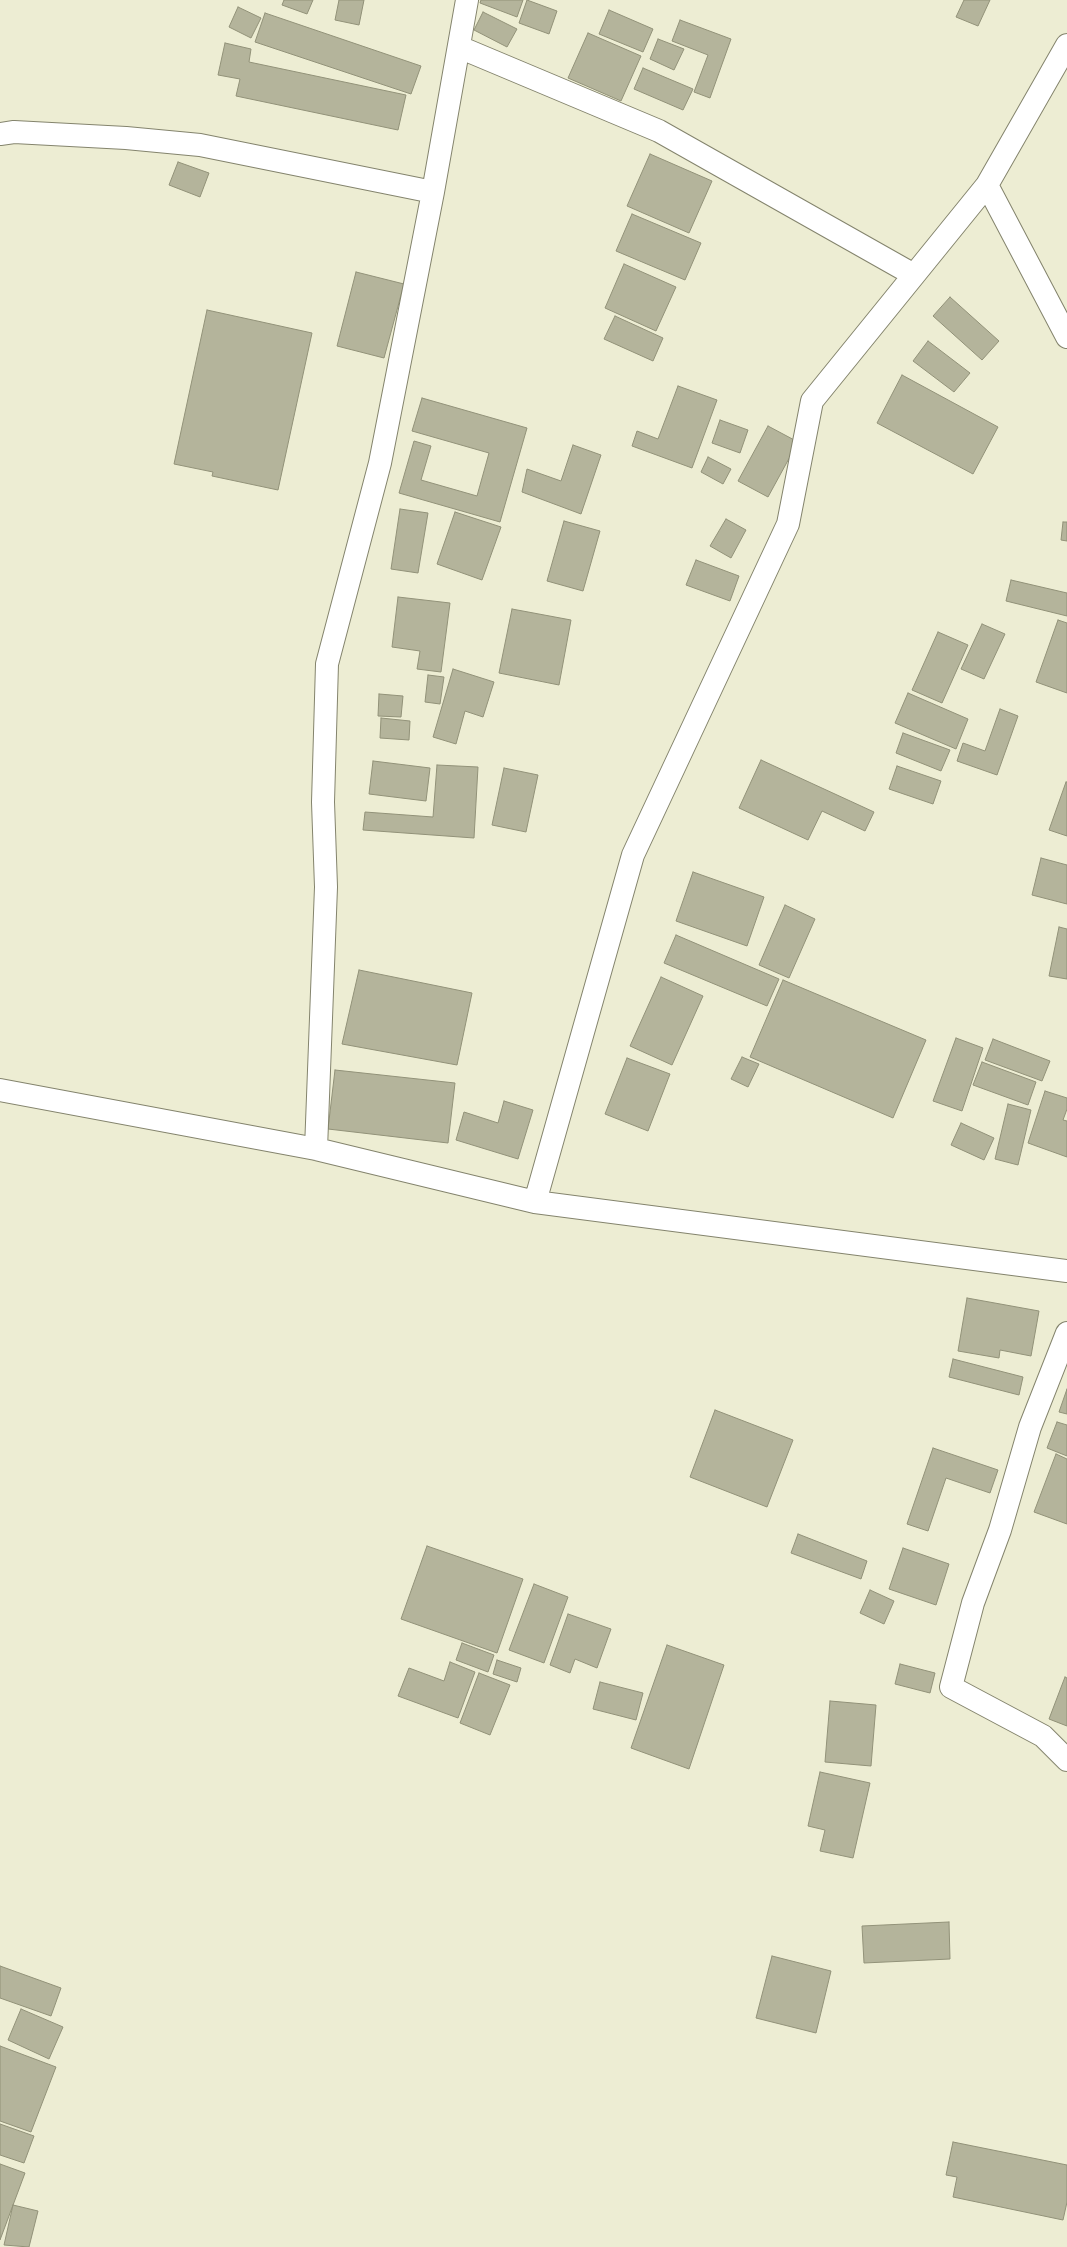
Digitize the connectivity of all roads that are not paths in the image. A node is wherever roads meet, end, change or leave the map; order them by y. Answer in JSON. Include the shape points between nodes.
{"nodes":[{"id":1,"x":467,"y":0,"type":"edge"},
{"id":2,"x":1067,"y":45,"type":"edge"},
{"id":3,"x":459,"y":47,"type":"junction"},
{"id":4,"x":0,"y":134,"type":"edge"},
{"id":5,"x":987,"y":185,"type":"junction"},
{"id":6,"x":434,"y":192,"type":"junction"},
{"id":7,"x":914,"y":275,"type":"junction"},
{"id":8,"x":1067,"y":337,"type":"edge"},
{"id":9,"x":0,"y":1090,"type":"edge"},
{"id":10,"x":316,"y":1149,"type":"junction"},
{"id":11,"x":535,"y":1202,"type":"junction"},
{"id":12,"x":1067,"y":1271,"type":"edge"},
{"id":13,"x":1067,"y":1333,"type":"edge"},
{"id":14,"x":1067,"y":1760,"type":"edge"}],
"edges":[{"from":1,"to":3,"type":"street"},
{"from":2,"to":5,"type":"street"},
{"from":3,"to":6,"type":"street"},
{"from":3,"to":7,"type":"street","via":[[659,131]]},
{"from":4,"to":6,"type":"street","via":[[14,132],[126,138],[200,145]]},
{"from":5,"to":7,"type":"street"},
{"from":5,"to":8,"type":"street"},
{"from":6,"to":10,"type":"street","via":[[380,462],[327,664],[323,802],[326,886]]},
{"from":7,"to":11,"type":"street","via":[[812,401],[788,524],[633,855]]},
{"from":9,"to":10,"type":"street"},
{"from":10,"to":11,"type":"street"},
{"from":11,"to":12,"type":"street"},
{"from":13,"to":14,"type":"street","via":[[1030,1427],[1000,1530],[973,1603],[951,1687],[1043,1736]]}]}
